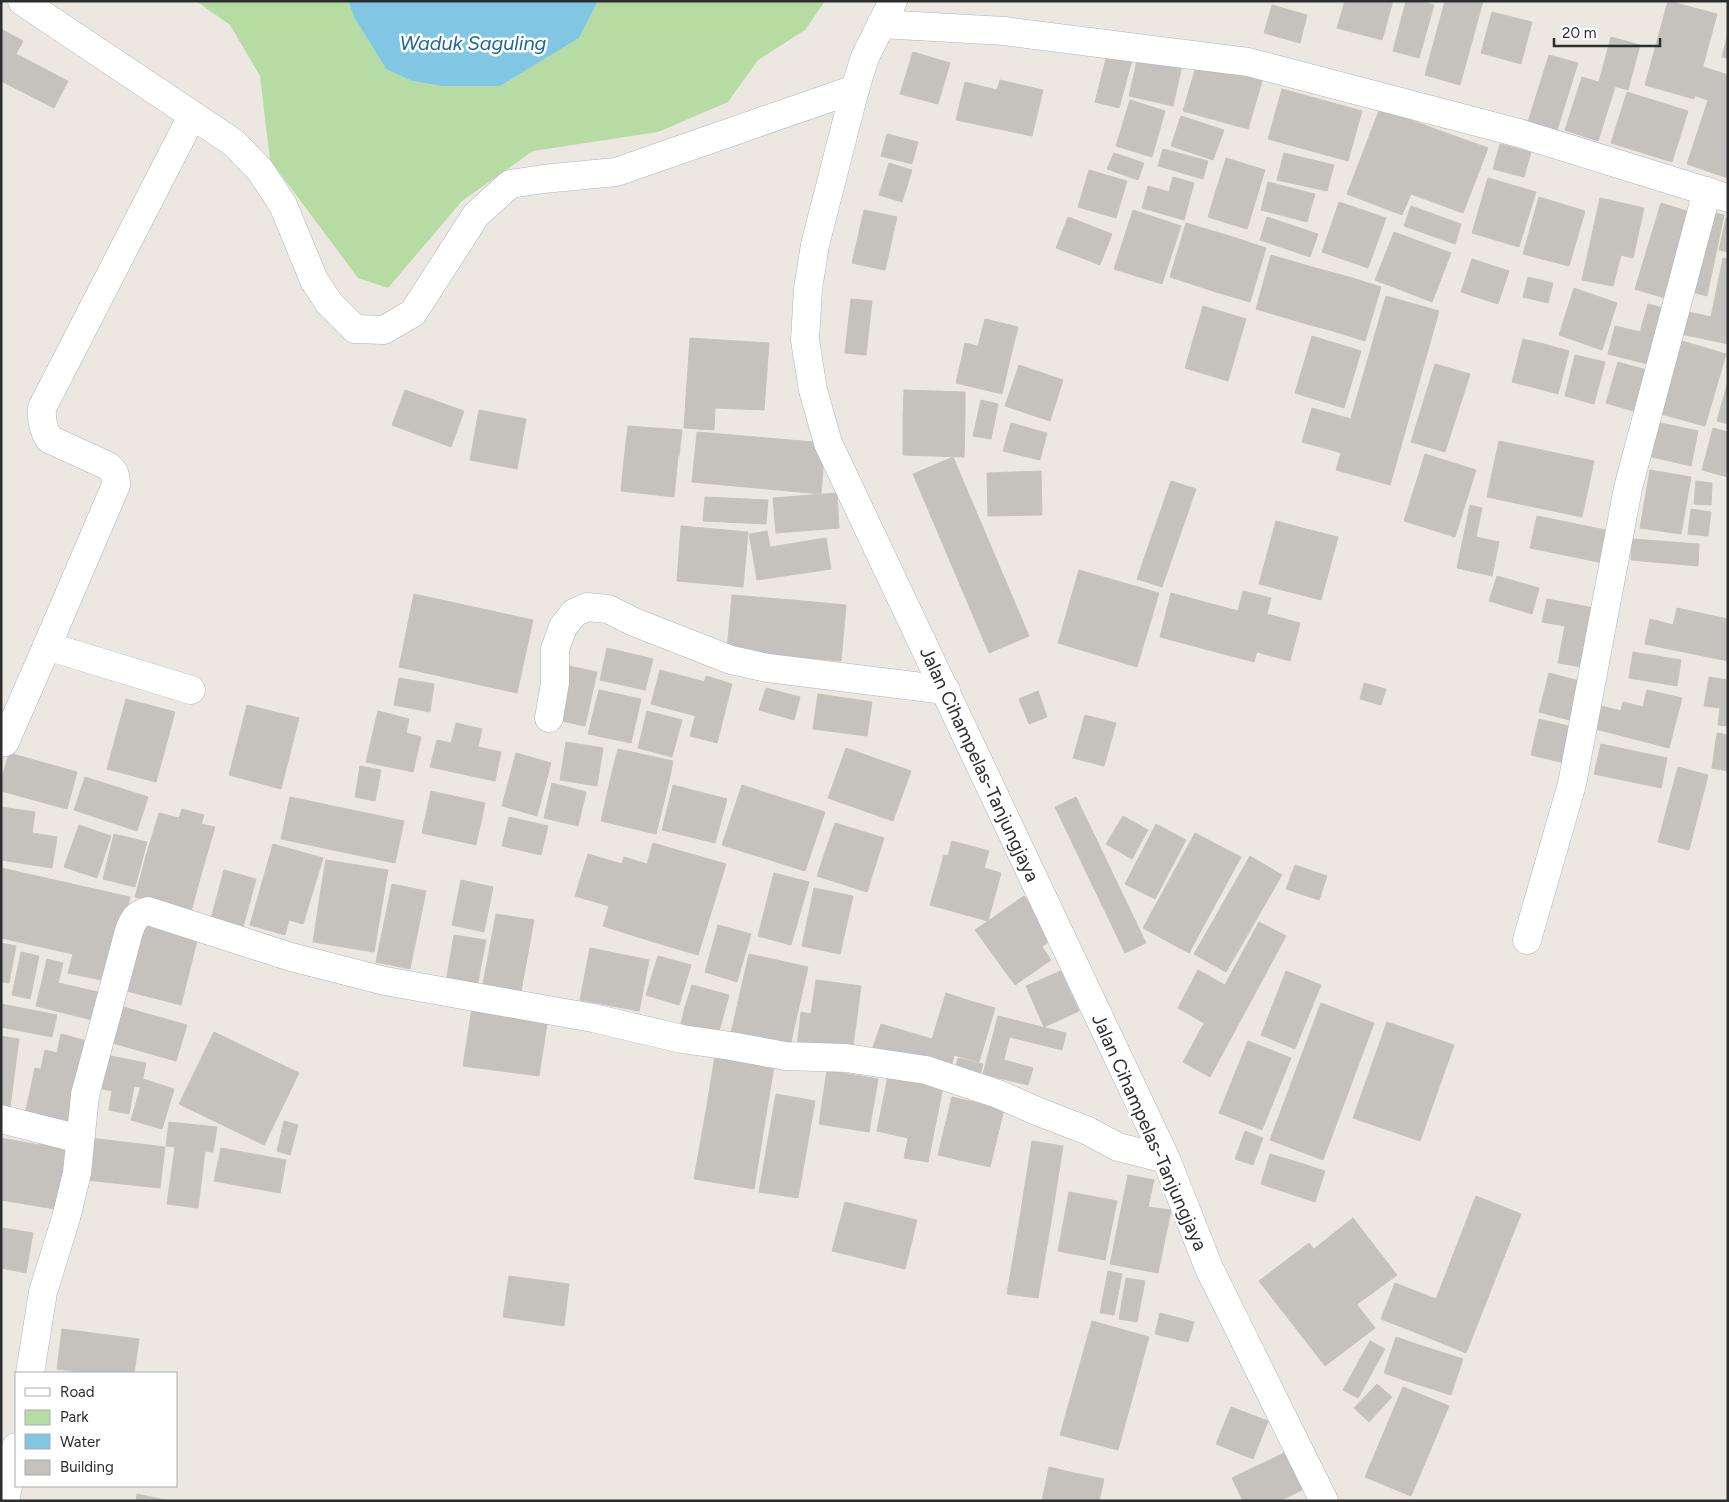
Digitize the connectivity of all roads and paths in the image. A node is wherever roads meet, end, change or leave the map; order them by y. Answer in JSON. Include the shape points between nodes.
{"nodes":[{"id":1,"x":22,"y":1,"type":"edge"},
{"id":2,"x":887,"y":12,"type":"edge"},
{"id":3,"x":856,"y":89,"type":"junction"},
{"id":4,"x":192,"y":116,"type":"junction"},
{"id":5,"x":1717,"y":194,"type":"edge"},
{"id":6,"x":47,"y":646,"type":"junction"},
{"id":7,"x":190,"y":690,"type":"dead end"},
{"id":8,"x":946,"y":690,"type":"junction"},
{"id":9,"x":549,"y":718,"type":"dead end"},
{"id":10,"x":6,"y":742,"type":"dead end"},
{"id":11,"x":1527,"y":940,"type":"dead end"},
{"id":12,"x":1,"y":1119,"type":"edge"},
{"id":13,"x":80,"y":1139,"type":"junction"},
{"id":14,"x":1166,"y":1158,"type":"junction"},
{"id":15,"x":30,"y":1372,"type":"edge"},
{"id":16,"x":15,"y":1452,"type":"edge"},
{"id":17,"x":5,"y":1501,"type":"edge"},
{"id":18,"x":1324,"y":1501,"type":"edge"}],
"edges":[{"from":1,"to":4,"type":"street"},
{"from":2,"to":3,"type":"street","name":"Jalan Cihampelas-Tanjungjaya","via":[[865,57]]},
{"from":2,"to":5,"type":"street","via":[[1004,31],[1248,62],[1518,133]]},
{"from":3,"to":4,"type":"street","via":[[616,172],[510,184],[476,214],[413,313],[384,330],[355,328],[329,303],[314,280],[283,205],[260,170],[234,142]]},
{"from":3,"to":8,"type":"street","name":"Jalan Cihampelas-Tanjungjaya","via":[[815,245],[805,340],[810,374],[828,443]]},
{"from":4,"to":6,"type":"street","via":[[42,408],[44,430],[49,439],[108,466],[116,477],[116,485]]},
{"from":5,"to":11,"type":"street","via":[[1628,488],[1572,784]]},
{"from":6,"to":7,"type":"street"},
{"from":6,"to":10,"type":"street"},
{"from":8,"to":9,"type":"street","via":[[777,669],[731,660],[608,609],[587,607],[574,613],[563,627],[555,649],[555,683]]},
{"from":8,"to":14,"type":"street","name":"Jalan Cihampelas-Tanjungjaya"},
{"from":12,"to":13,"type":"street"},
{"from":13,"to":14,"type":"street","via":[[85,1095],[129,931],[134,918],[148,911],[291,957],[385,982],[785,1056],[846,1058],[926,1070],[998,1094],[1086,1130],[1118,1147]]},
{"from":13,"to":15,"type":"street","via":[[77,1173],[43,1292]]},
{"from":14,"to":18,"type":"street","name":"Jalan Cihampelas-Tanjungjaya","via":[[1209,1268]]},
{"from":16,"to":17,"type":"street"}]}
